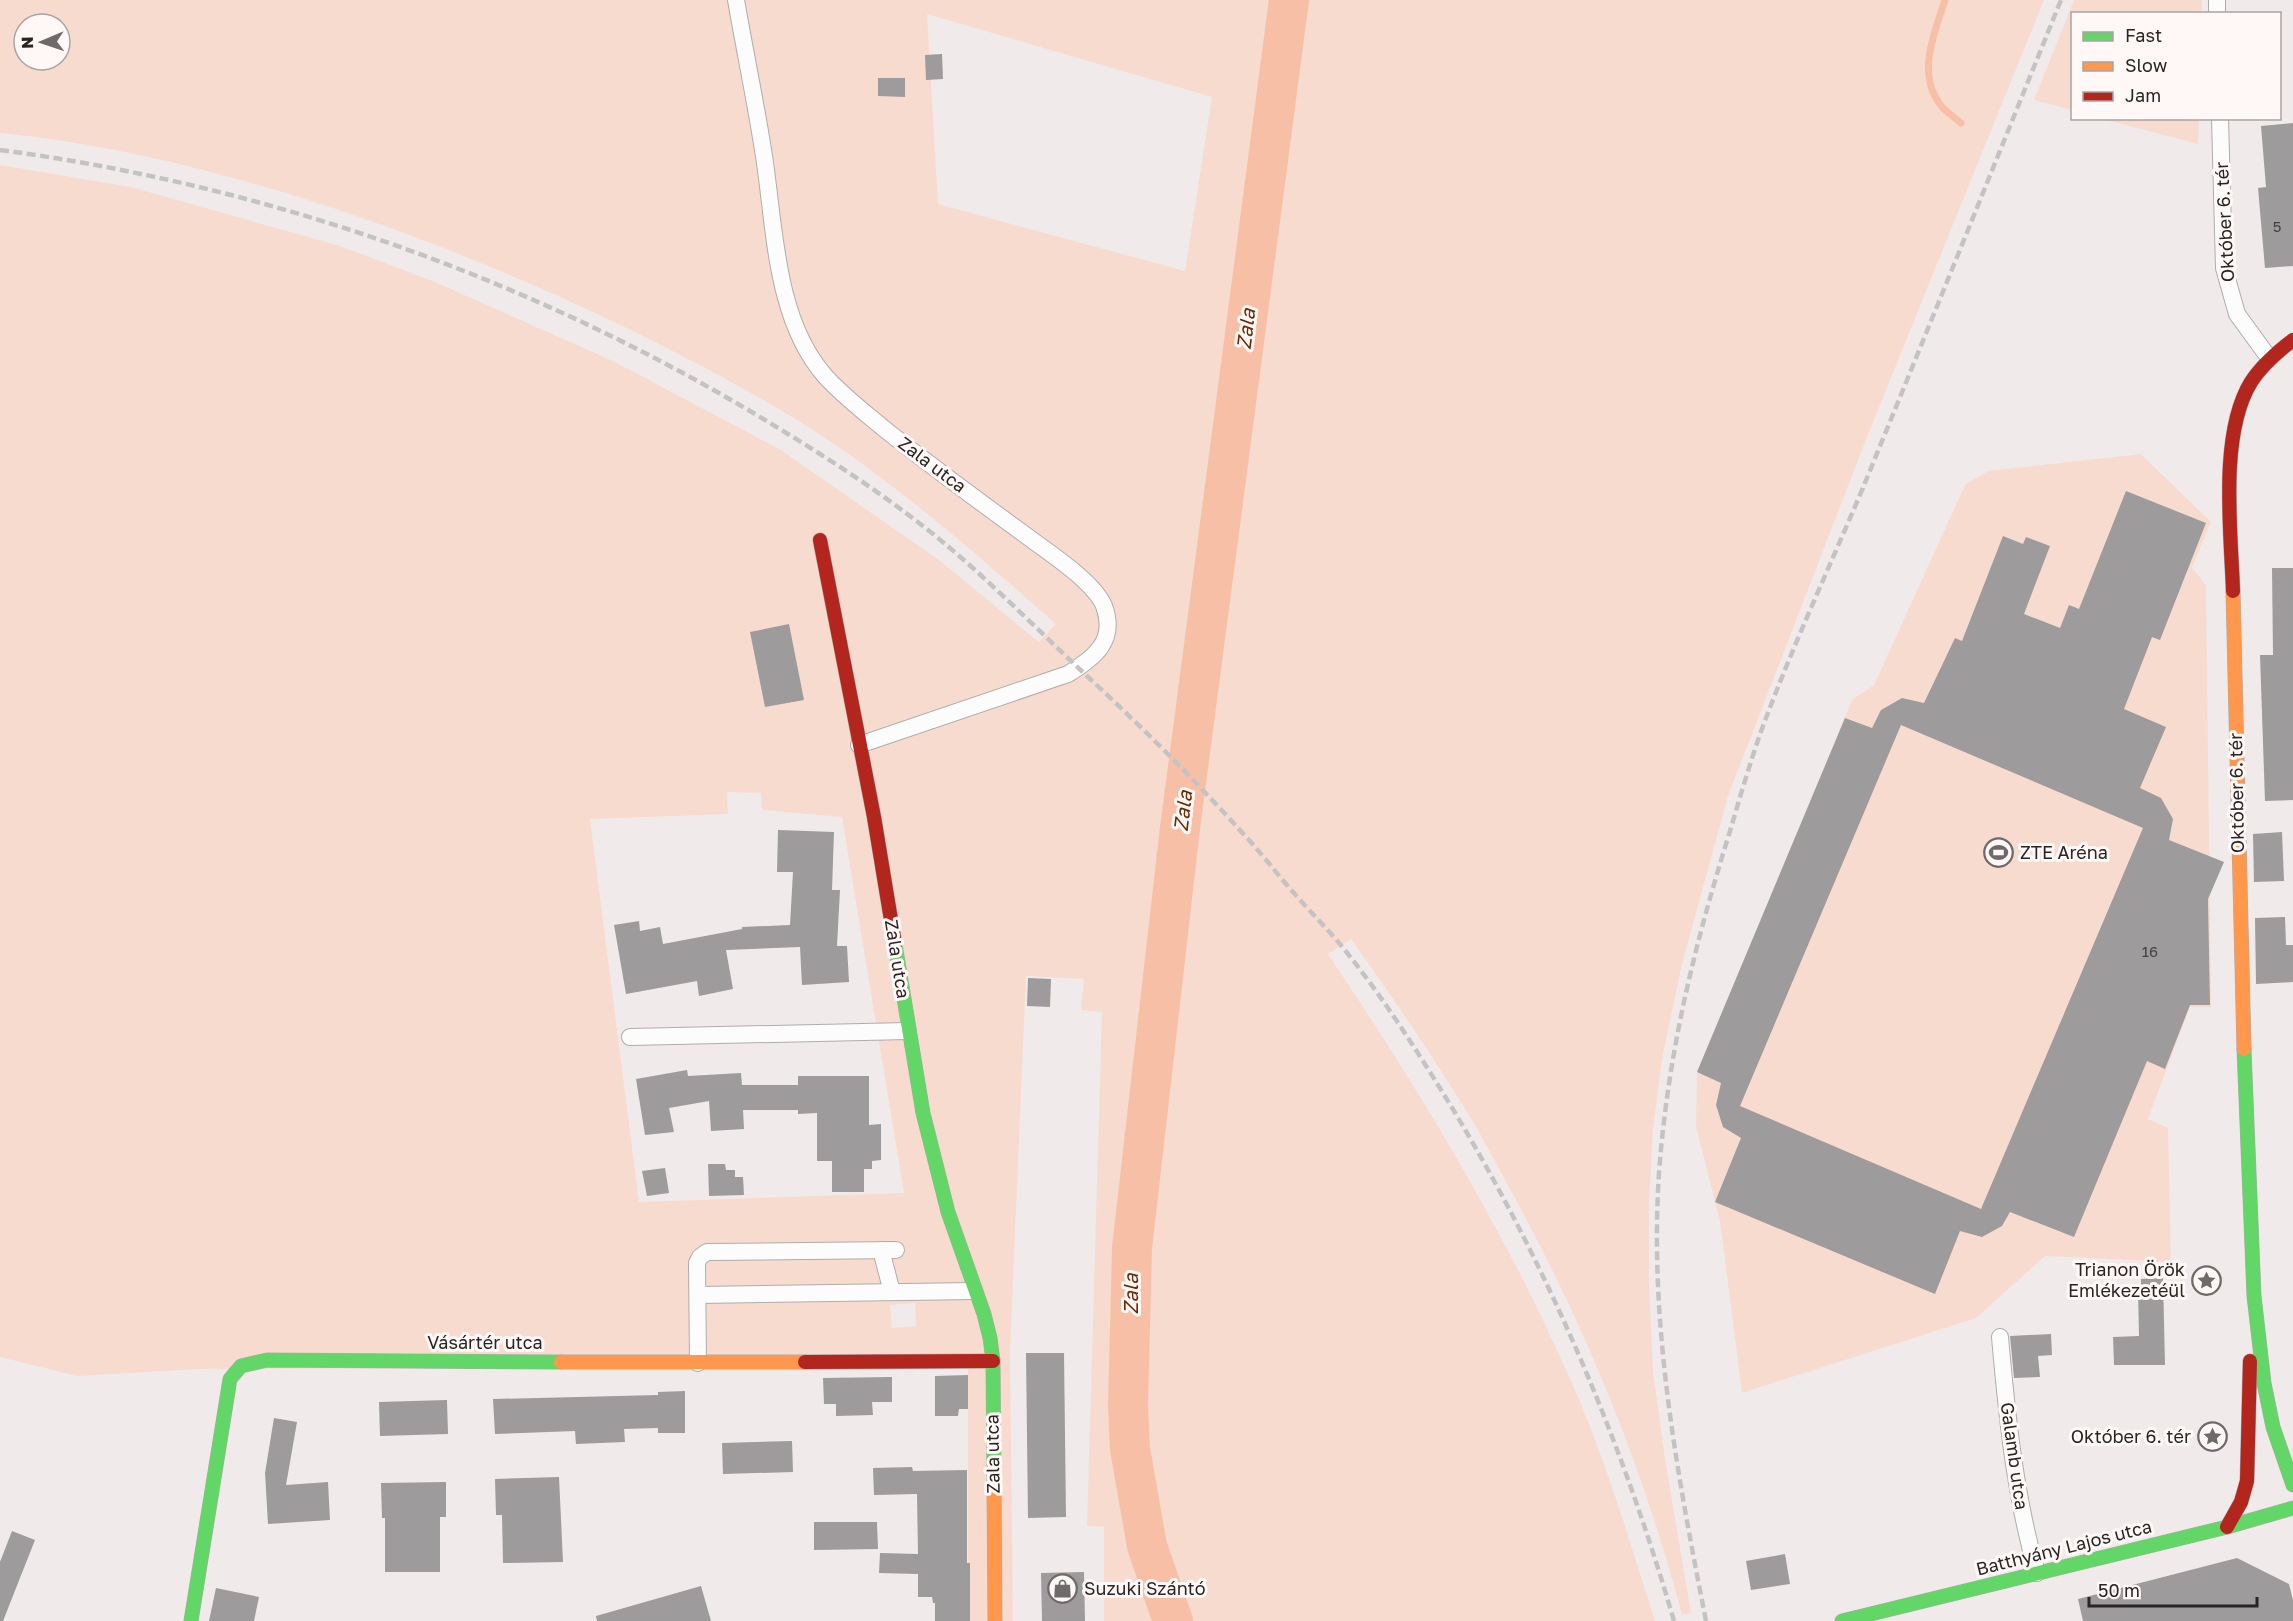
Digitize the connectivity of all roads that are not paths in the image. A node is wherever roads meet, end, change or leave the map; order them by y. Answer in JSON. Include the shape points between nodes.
{"nodes":[{"id":1,"x":736,"y":0,"type":"edge"},
{"id":2,"x":2220,"y":120,"type":"edge"},
{"id":3,"x":2293,"y":340,"type":"edge"},
{"id":4,"x":2269,"y":358,"type":"junction"},
{"id":5,"x":820,"y":540,"type":"dead end"},
{"id":6,"x":859,"y":745,"type":"junction"},
{"id":7,"x":908,"y":1031,"type":"junction"},
{"id":8,"x":630,"y":1037,"type":"dead end"},
{"id":9,"x":974,"y":1291,"type":"junction"},
{"id":10,"x":892,"y":1292,"type":"junction"},
{"id":11,"x":698,"y":1295,"type":"junction"},
{"id":12,"x":2254,"y":1296,"type":"junction"},
{"id":13,"x":2000,"y":1337,"type":"dead end"},
{"id":14,"x":993,"y":1361,"type":"junction"},
{"id":15,"x":698,"y":1363,"type":"junction"},
{"id":16,"x":2293,"y":1485,"type":"edge"},
{"id":17,"x":2293,"y":1508,"type":"edge"},
{"id":18,"x":2227,"y":1527,"type":"junction"},
{"id":19,"x":2037,"y":1573,"type":"junction"},
{"id":20,"x":191,"y":1621,"type":"edge"},
{"id":21,"x":995,"y":1621,"type":"edge"},
{"id":22,"x":1842,"y":1621,"type":"edge"}],
"edges":[{"from":1,"to":6,"type":"street","name":"Zala utca","via":[[782,285],[791,320],[812,359],[842,394],[910,450],[1066,565],[1103,604],[1108,624],[1096,655],[1068,674]]},
{"from":2,"to":4,"type":"street","name":"Október 6. tér","via":[[2224,268],[2237,314]]},
{"from":3,"to":4,"type":"street"},
{"from":4,"to":12,"type":"street","name":"Október 6. tér","via":[[2244,394],[2237,412],[2230,476],[2242,993]]},
{"from":5,"to":6,"type":"street","name":"Zala utca"},
{"from":6,"to":7,"type":"street","name":"Zala utca"},
{"from":7,"to":8,"type":"street"},
{"from":7,"to":9,"type":"street","name":"Zala utca","via":[[945,1202]]},
{"from":9,"to":10,"type":"street"},
{"from":9,"to":14,"type":"street","name":"Zala utca","via":[[984,1314]]},
{"from":10,"to":11,"type":"street"},
{"from":10,"to":11,"type":"street","via":[[888,1250],[707,1252],[697,1263]]},
{"from":11,"to":15,"type":"street"},
{"from":12,"to":16,"type":"street","name":"Október 6. tér","via":[[2264,1383]]},
{"from":12,"to":18,"type":"street","via":[[2249,1470],[2241,1502]]},
{"from":13,"to":19,"type":"street","name":"Galamb utca","via":[[2016,1486]]},
{"from":14,"to":15,"type":"street","name":"Vásártér utca"},
{"from":14,"to":21,"type":"street","name":"Zala utca"},
{"from":15,"to":20,"type":"street","name":"Vásártér utca","via":[[267,1360],[243,1364],[230,1379]]},
{"from":17,"to":18,"type":"street","name":"Batthyány Lajos utca"},
{"from":18,"to":19,"type":"street","name":"Batthyány Lajos utca"},
{"from":19,"to":22,"type":"street","name":"Batthyány Lajos utca"}]}
